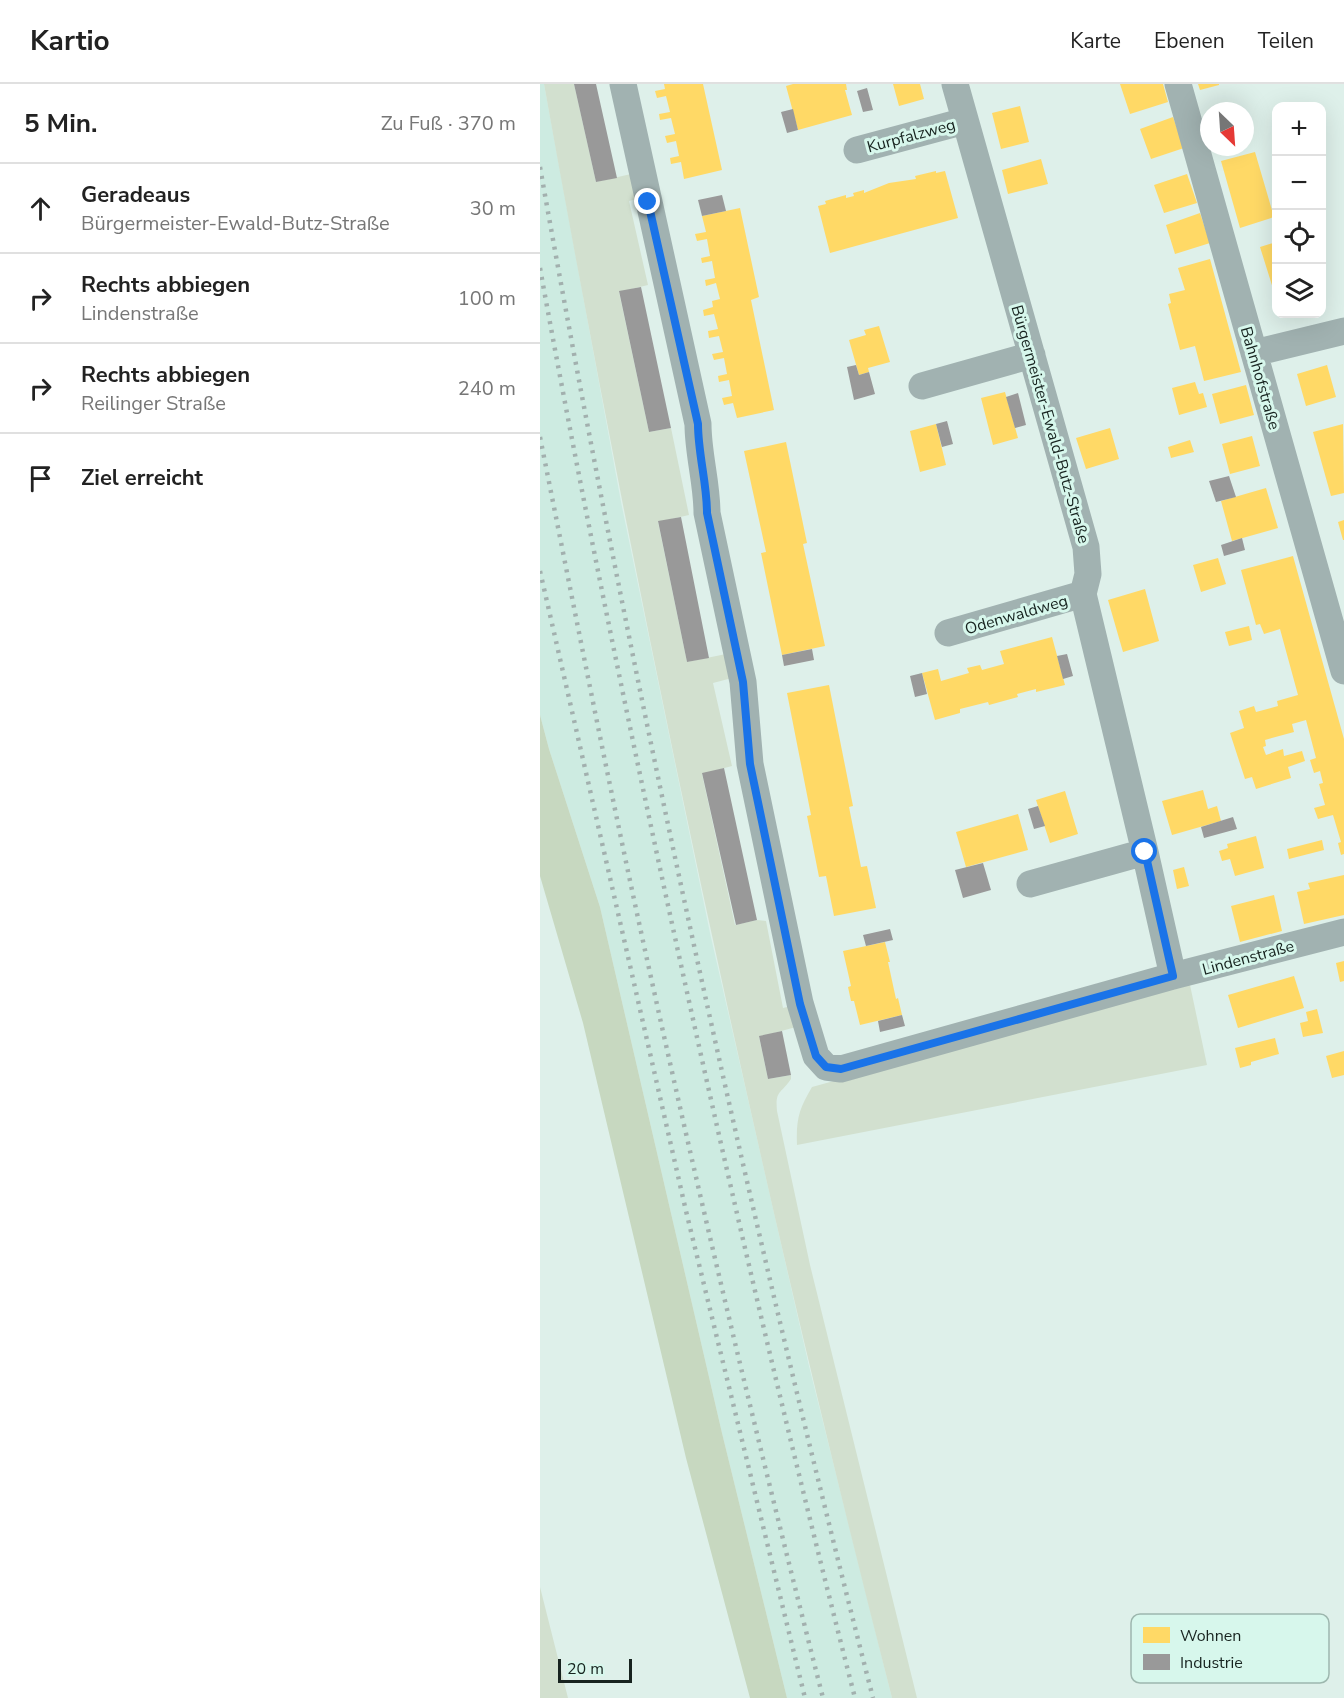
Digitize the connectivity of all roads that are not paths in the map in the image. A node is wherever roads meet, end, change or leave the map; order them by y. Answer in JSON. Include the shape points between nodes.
{"nodes":[{"id":1,"x":622,"y":84,"type":"edge"},
{"id":2,"x":955,"y":84,"type":"edge"},
{"id":3,"x":1178,"y":84,"type":"edge"},
{"id":4,"x":965,"y":121,"type":"junction"},
{"id":5,"x":857,"y":150,"type":"dead end"},
{"id":6,"x":1344,"y":332,"type":"edge"},
{"id":7,"x":1254,"y":353,"type":"junction"},
{"id":8,"x":1032,"y":355,"type":"junction"},
{"id":9,"x":922,"y":386,"type":"dead end"},
{"id":10,"x":1083,"y":594,"type":"junction"},
{"id":11,"x":948,"y":633,"type":"dead end"},
{"id":12,"x":1344,"y":672,"type":"edge"},
{"id":13,"x":1145,"y":852,"type":"junction"},
{"id":14,"x":1030,"y":884,"type":"dead end"},
{"id":15,"x":1344,"y":932,"type":"edge"},
{"id":16,"x":1173,"y":976,"type":"junction"}],
"edges":[{"from":1,"to":16,"type":"street","name":"Lindenstraße","via":[[698,424],[707,513],[743,682],[750,764],[800,1004],[816,1056],[826,1067],[841,1069]]},
{"from":2,"to":4,"type":"street","name":"Bürgermeister-Ewald-Butz-Straße"},
{"from":3,"to":7,"type":"street","name":"Bahnhofstraße"},
{"from":4,"to":5,"type":"street","name":"Kurpfalzweg"},
{"from":4,"to":8,"type":"street","name":"Bürgermeister-Ewald-Butz-Straße"},
{"from":6,"to":7,"type":"street"},
{"from":7,"to":12,"type":"street","name":"Bahnhofstraße"},
{"from":8,"to":9,"type":"street"},
{"from":8,"to":10,"type":"street","name":"Bürgermeister-Ewald-Butz-Straße","via":[[1086,547],[1088,574]]},
{"from":10,"to":11,"type":"street","name":"Odenwaldweg"},
{"from":10,"to":13,"type":"street","name":"Bürgermeister-Ewald-Butz-Straße"},
{"from":13,"to":14,"type":"street"},
{"from":13,"to":16,"type":"street","name":"Bürgermeister-Ewald-Butz-Straße"},
{"from":15,"to":16,"type":"street","name":"Lindenstraße"}]}
